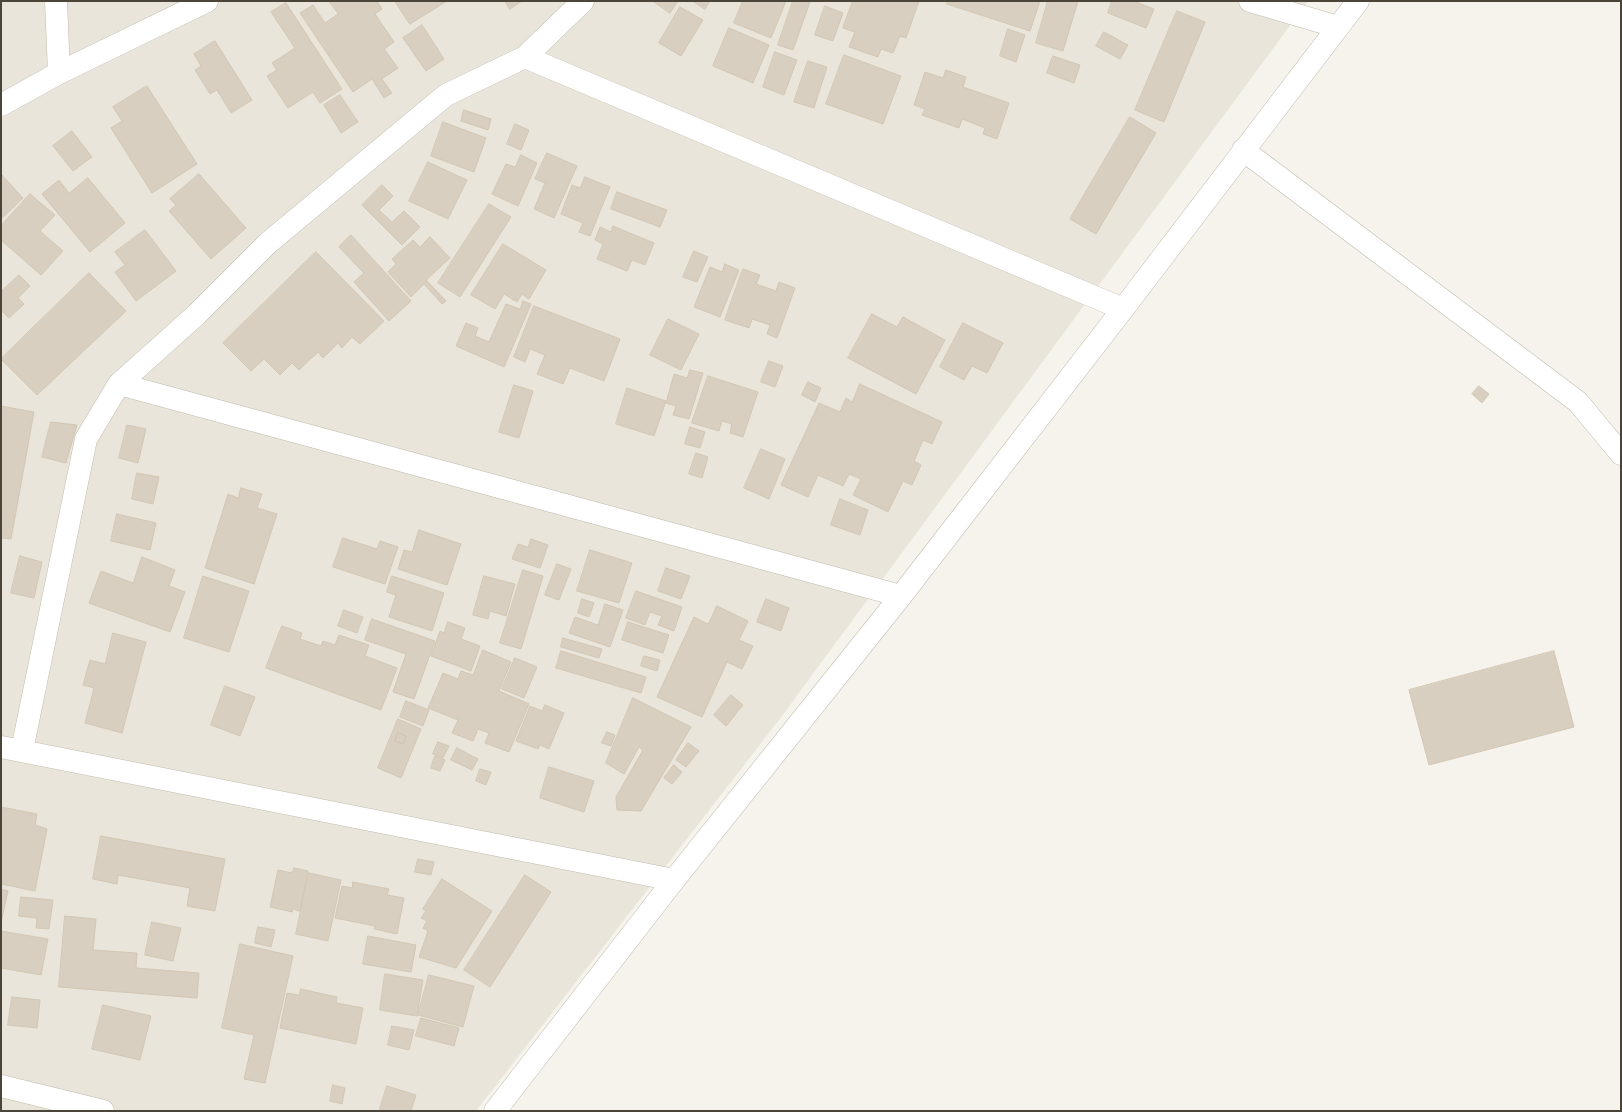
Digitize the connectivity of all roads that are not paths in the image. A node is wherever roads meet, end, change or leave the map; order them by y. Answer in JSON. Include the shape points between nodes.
{"nodes":[{"id":1,"x":56,"y":1,"type":"edge"},
{"id":2,"x":207,"y":1,"type":"edge"},
{"id":3,"x":584,"y":1,"type":"edge"},
{"id":4,"x":1250,"y":1,"type":"edge"},
{"id":5,"x":1358,"y":1,"type":"edge"},
{"id":6,"x":1338,"y":27,"type":"junction"},
{"id":7,"x":524,"y":57,"type":"junction"},
{"id":8,"x":59,"y":73,"type":"junction"},
{"id":9,"x":1,"y":104,"type":"edge"},
{"id":10,"x":1243,"y":150,"type":"junction"},
{"id":11,"x":1123,"y":309,"type":"junction"},
{"id":12,"x":119,"y":384,"type":"junction"},
{"id":13,"x":1621,"y":454,"type":"edge"},
{"id":14,"x":901,"y":596,"type":"junction"},
{"id":15,"x":11,"y":749,"type":"edge"},
{"id":16,"x":674,"y":880,"type":"junction"},
{"id":17,"x":1,"y":1086,"type":"edge"},
{"id":18,"x":103,"y":1111,"type":"edge"},
{"id":19,"x":495,"y":1111,"type":"edge"}],
"edges":[{"from":1,"to":8,"type":"street"},
{"from":2,"to":8,"type":"street"},
{"from":3,"to":7,"type":"street"},
{"from":4,"to":6,"type":"street"},
{"from":5,"to":6,"type":"street"},
{"from":6,"to":10,"type":"street"},
{"from":7,"to":11,"type":"street"},
{"from":7,"to":12,"type":"street","via":[[446,95],[268,242],[196,315]]},
{"from":8,"to":9,"type":"street"},
{"from":10,"to":11,"type":"street"},
{"from":10,"to":13,"type":"street","via":[[1578,402]]},
{"from":11,"to":14,"type":"street"},
{"from":12,"to":14,"type":"street"},
{"from":12,"to":15,"type":"street","via":[[86,439]]},
{"from":14,"to":16,"type":"street"},
{"from":15,"to":16,"type":"street"},
{"from":16,"to":19,"type":"street"},
{"from":17,"to":18,"type":"street"}]}
